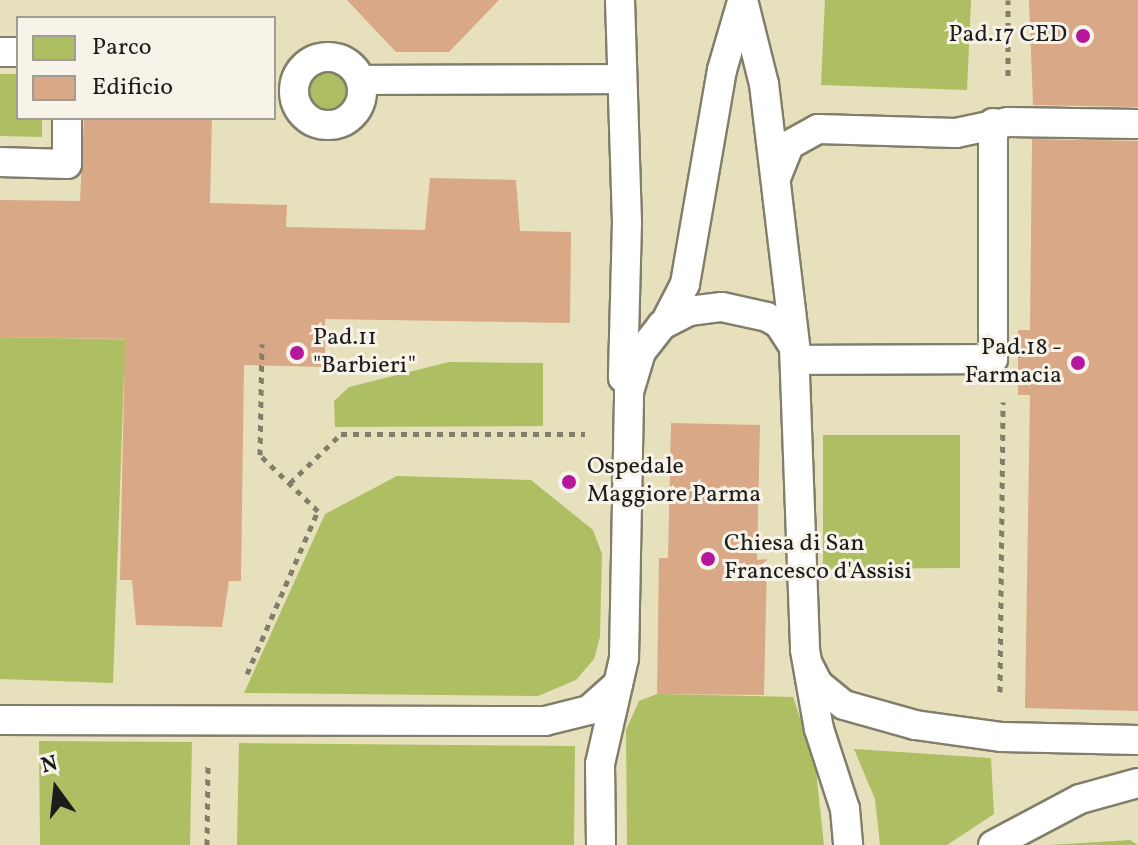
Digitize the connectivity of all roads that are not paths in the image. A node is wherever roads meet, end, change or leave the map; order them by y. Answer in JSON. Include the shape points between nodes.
{"nodes":[{"id":1,"x":620,"y":0,"type":"edge"},
{"id":2,"x":742,"y":0,"type":"edge"},
{"id":3,"x":621,"y":79,"type":"junction"},
{"id":4,"x":361,"y":80,"type":"dead end"},
{"id":5,"x":67,"y":120,"type":"edge"},
{"id":6,"x":1001,"y":122,"type":"junction"},
{"id":7,"x":1138,"y":124,"type":"edge"},
{"id":8,"x":0,"y":162,"type":"edge"},
{"id":9,"x":776,"y":184,"type":"junction"},
{"id":10,"x":662,"y":325,"type":"junction"},
{"id":11,"x":797,"y":360,"type":"junction"},
{"id":12,"x":626,"y":414,"type":"junction"},
{"id":13,"x":805,"y":650,"type":"junction"},
{"id":14,"x":621,"y":676,"type":"junction"},
{"id":15,"x":0,"y":720,"type":"edge"},
{"id":16,"x":1138,"y":740,"type":"edge"},
{"id":17,"x":1138,"y":783,"type":"edge"},
{"id":18,"x":601,"y":845,"type":"edge"},
{"id":19,"x":848,"y":845,"type":"edge"},
{"id":20,"x":993,"y":845,"type":"edge"}],
"edges":[{"from":1,"to":3,"type":"lane"},
{"from":2,"to":9,"type":"lane","via":[[764,84]]},
{"from":2,"to":10,"type":"lane","via":[[722,70],[685,284],[673,314]]},
{"from":3,"to":4,"type":"lane"},
{"from":3,"to":12,"type":"lane","via":[[627,222],[620,366]]},
{"from":5,"to":8,"type":"lane","via":[[67,164]]},
{"from":6,"to":7,"type":"lane"},
{"from":6,"to":9,"type":"lane","via":[[956,133],[810,131],[784,152]]},
{"from":6,"to":11,"type":"lane","via":[[993,359]]},
{"from":9,"to":11,"type":"lane"},
{"from":10,"to":11,"type":"lane","via":[[704,308],[752,312],[779,324]]},
{"from":10,"to":12,"type":"lane","via":[[641,352]]},
{"from":11,"to":13,"type":"lane"},
{"from":12,"to":14,"type":"lane"},
{"from":13,"to":16,"type":"lane","via":[[818,684],[844,705],[915,725],[1002,737]]},
{"from":13,"to":19,"type":"lane","via":[[819,729],[845,809]]},
{"from":14,"to":15,"type":"lane","via":[[610,697],[589,710],[545,721]]},
{"from":14,"to":18,"type":"lane","via":[[600,764]]},
{"from":17,"to":20,"type":"lane","via":[[1080,799]]}]}
